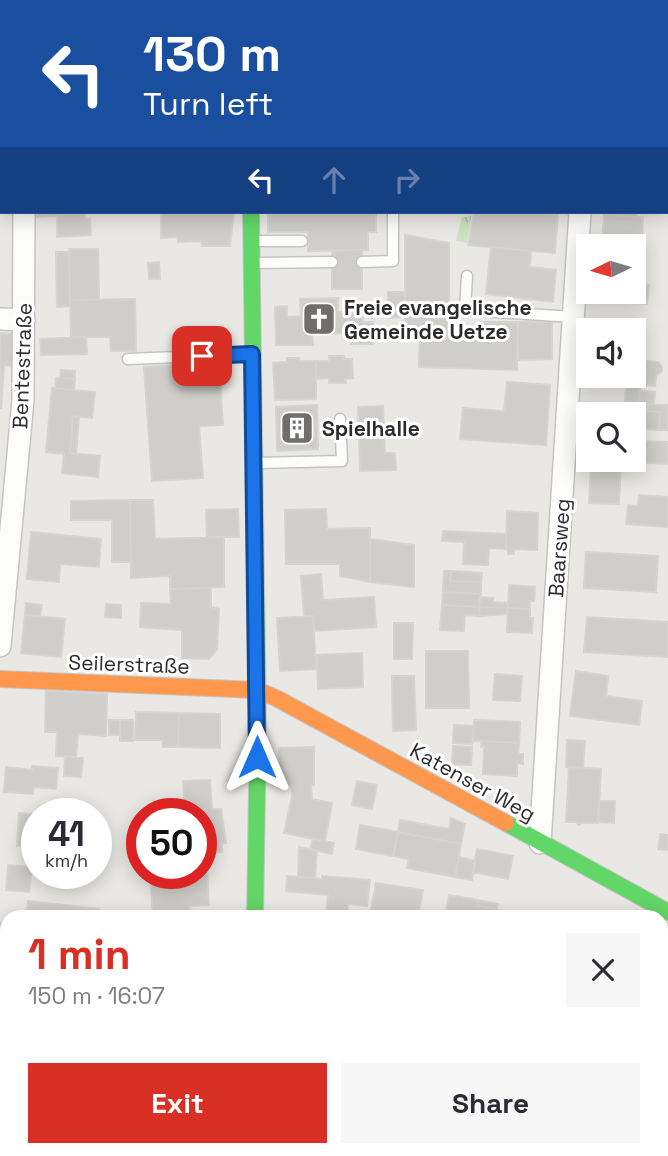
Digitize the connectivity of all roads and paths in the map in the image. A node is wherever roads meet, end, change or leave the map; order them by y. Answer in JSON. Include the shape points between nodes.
{"nodes":[{"id":1,"x":24,"y":214,"type":"edge"},
{"id":2,"x":251,"y":214,"type":"edge"},
{"id":3,"x":393,"y":214,"type":"edge"},
{"id":4,"x":580,"y":214,"type":"edge"},
{"id":5,"x":251,"y":241,"type":"junction"},
{"id":6,"x":302,"y":241,"type":"dead end"},
{"id":7,"x":332,"y":262,"type":"dead end"},
{"id":8,"x":362,"y":262,"type":"dead end"},
{"id":9,"x":252,"y":263,"type":"junction"},
{"id":10,"x":467,"y":276,"type":"dead end"},
{"id":11,"x":573,"y":317,"type":"junction"},
{"id":12,"x":0,"y":319,"type":"edge"},
{"id":13,"x":24,"y":320,"type":"junction"},
{"id":14,"x":252,"y":354,"type":"junction"},
{"id":15,"x":128,"y":359,"type":"dead end"},
{"id":16,"x":340,"y":419,"type":"dead end"},
{"id":17,"x":254,"y":463,"type":"junction"},
{"id":18,"x":0,"y":646,"type":"edge"},
{"id":19,"x":0,"y":679,"type":"edge"},
{"id":20,"x":257,"y":690,"type":"junction"},
{"id":21,"x":540,"y":843,"type":"junction"},
{"id":22,"x":255,"y":910,"type":"edge"},
{"id":23,"x":664,"y":910,"type":"edge"}],
"edges":[{"from":1,"to":13,"type":"street","name":"Bentestraße"},
{"from":2,"to":5,"type":"street"},
{"from":3,"to":8,"type":"lane","via":[[393,261]]},
{"from":4,"to":11,"type":"street","name":"Baarsweg"},
{"from":5,"to":6,"type":"lane"},
{"from":5,"to":9,"type":"street"},
{"from":7,"to":9,"type":"lane"},
{"from":9,"to":14,"type":"street"},
{"from":10,"to":11,"type":"lane","via":[[465,310]]},
{"from":11,"to":21,"type":"street","name":"Baarsweg"},
{"from":12,"to":13,"type":"street"},
{"from":13,"to":18,"type":"street","name":"Bentestraße","via":[[23,400]]},
{"from":14,"to":15,"type":"lane"},
{"from":14,"to":17,"type":"street"},
{"from":16,"to":17,"type":"lane","via":[[342,461]]},
{"from":17,"to":20,"type":"street"},
{"from":19,"to":20,"type":"street","name":"Seilerstraße"},
{"from":20,"to":21,"type":"street","name":"Katenser Weg"},
{"from":20,"to":22,"type":"street"},
{"from":21,"to":23,"type":"street","name":"Katenser Weg"}]}
